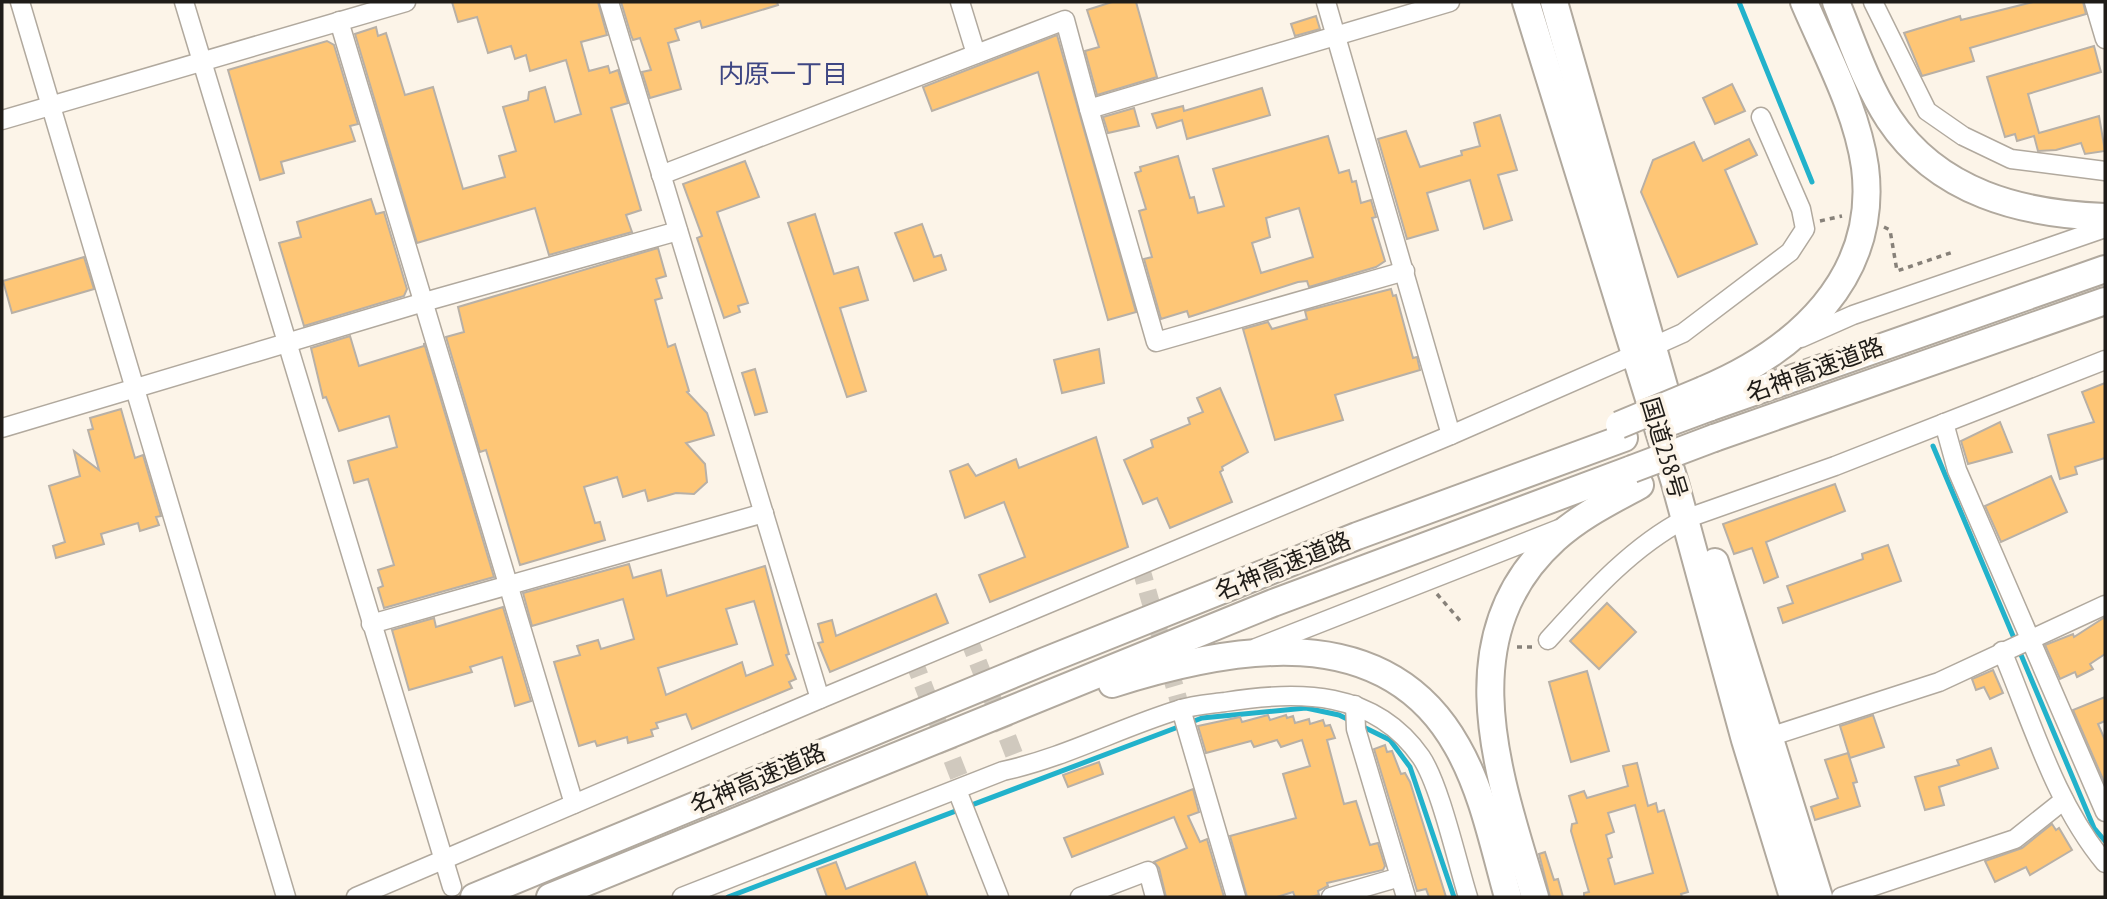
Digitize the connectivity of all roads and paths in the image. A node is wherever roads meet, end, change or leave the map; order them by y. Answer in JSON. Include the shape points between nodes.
{"nodes":[{"id":1,"x":20,"y":2,"type":"edge"},
{"id":2,"x":184,"y":2,"type":"edge"},
{"id":3,"x":406,"y":2,"type":"edge"},
{"id":4,"x":608,"y":2,"type":"edge"},
{"id":5,"x":960,"y":2,"type":"edge"},
{"id":6,"x":1326,"y":2,"type":"edge"},
{"id":7,"x":1450,"y":2,"type":"edge"},
{"id":8,"x":1527,"y":2,"type":"edge"},
{"id":9,"x":1554,"y":2,"type":"edge"},
{"id":10,"x":1804,"y":2,"type":"edge"},
{"id":11,"x":1836,"y":2,"type":"edge"},
{"id":12,"x":1873,"y":2,"type":"edge"},
{"id":13,"x":2094,"y":2,"type":"edge"},
{"id":14,"x":339,"y":22,"type":"junction"},
{"id":15,"x":1336,"y":36,"type":"junction"},
{"id":16,"x":2105,"y":39,"type":"edge"},
{"id":17,"x":976,"y":54,"type":"junction"},
{"id":18,"x":201,"y":62,"type":"junction"},
{"id":19,"x":50,"y":106,"type":"junction"},
{"id":20,"x":1089,"y":109,"type":"junction"},
{"id":21,"x":1761,"y":117,"type":"dead end"},
{"id":22,"x":2,"y":120,"type":"edge"},
{"id":23,"x":2105,"y":171,"type":"edge"},
{"id":24,"x":661,"y":175,"type":"junction"},
{"id":25,"x":2105,"y":217,"type":"edge"},
{"id":26,"x":1878,"y":225,"type":"dead end"},
{"id":27,"x":2105,"y":228,"type":"edge"},
{"id":28,"x":678,"y":231,"type":"junction"},
{"id":29,"x":1952,"y":252,"type":"dead end"},
{"id":30,"x":2105,"y":269,"type":"edge"},
{"id":31,"x":1405,"y":271,"type":"junction"},
{"id":32,"x":2105,"y":301,"type":"edge"},
{"id":33,"x":424,"y":302,"type":"junction"},
{"id":34,"x":286,"y":344,"type":"junction"},
{"id":35,"x":1783,"y":348,"type":"junction"},
{"id":36,"x":1644,"y":351,"type":"junction"},
{"id":37,"x":2105,"y":360,"type":"edge"},
{"id":38,"x":136,"y":388,"type":"junction"},
{"id":39,"x":1706,"y":399,"type":"junction"},
{"id":40,"x":1944,"y":423,"type":"junction"},
{"id":41,"x":2,"y":428,"type":"edge"},
{"id":42,"x":1451,"y":436,"type":"junction"},
{"id":43,"x":1636,"y":477,"type":"junction"},
{"id":44,"x":764,"y":513,"type":"junction"},
{"id":45,"x":1692,"y":516,"type":"junction"},
{"id":46,"x":1581,"y":519,"type":"junction"},
{"id":47,"x":509,"y":586,"type":"junction"},
{"id":48,"x":1432,"y":589,"type":"dead end"},
{"id":49,"x":2105,"y":605,"type":"edge"},
{"id":50,"x":1462,"y":624,"type":"dead end"},
{"id":51,"x":371,"y":625,"type":"junction"},
{"id":52,"x":1548,"y":640,"type":"joint"},
{"id":53,"x":2016,"y":645,"type":"junction"},
{"id":54,"x":1508,"y":646,"type":"dead end"},
{"id":55,"x":1228,"y":655,"type":"junction"},
{"id":56,"x":820,"y":699,"type":"junction"},
{"id":57,"x":1356,"y":716,"type":"junction"},
{"id":58,"x":1184,"y":719,"type":"junction"},
{"id":59,"x":1769,"y":737,"type":"junction"},
{"id":60,"x":2064,"y":800,"type":"junction"},
{"id":61,"x":961,"y":802,"type":"junction"},
{"id":62,"x":574,"y":804,"type":"junction"},
{"id":63,"x":2105,"y":812,"type":"edge"},
{"id":64,"x":2104,"y":856,"type":"edge"},
{"id":65,"x":1781,"y":857,"type":"junction"},
{"id":66,"x":442,"y":862,"type":"junction"},
{"id":67,"x":1399,"y":877,"type":"junction"},
{"id":68,"x":463,"y":892,"type":"edge"},
{"id":69,"x":561,"y":893,"type":"edge"},
{"id":70,"x":286,"y":897,"type":"edge"},
{"id":71,"x":356,"y":897,"type":"edge"},
{"id":72,"x":682,"y":897,"type":"edge"},
{"id":73,"x":999,"y":897,"type":"edge"},
{"id":74,"x":1080,"y":897,"type":"edge"},
{"id":75,"x":1155,"y":897,"type":"edge"},
{"id":76,"x":1236,"y":897,"type":"edge"},
{"id":77,"x":1331,"y":897,"type":"edge"},
{"id":78,"x":1406,"y":897,"type":"edge"},
{"id":79,"x":1468,"y":897,"type":"edge"},
{"id":80,"x":1508,"y":897,"type":"edge"},
{"id":81,"x":1535,"y":897,"type":"edge"},
{"id":82,"x":1783,"y":897,"type":"edge"},
{"id":83,"x":1793,"y":897,"type":"edge"},
{"id":84,"x":1819,"y":897,"type":"edge"},
{"id":85,"x":1841,"y":897,"type":"edge"}],
"edges":[{"from":1,"to":19,"type":"street"},
{"from":2,"to":18,"type":"street"},
{"from":3,"to":14,"type":"street"},
{"from":4,"to":24,"type":"street"},
{"from":5,"to":17,"type":"street"},
{"from":6,"to":15,"type":"street"},
{"from":7,"to":15,"type":"street"},
{"from":8,"to":36,"type":"highway","name":"国道258号"},
{"from":9,"to":36,"type":"highway","name":"国道258号"},
{"from":10,"to":35,"type":"highway","via":[[1852,116],[1865,168],[1865,196],[1848,268],[1817,316]]},
{"from":11,"to":25,"type":"highway","via":[[1889,120],[1928,164],[1954,182],[2013,206]]},
{"from":12,"to":23,"type":"street","via":[[1927,111],[1963,136],[2011,159]]},
{"from":13,"to":16,"type":"street"},
{"from":14,"to":18,"type":"street"},
{"from":14,"to":33,"type":"street"},
{"from":15,"to":20,"type":"street"},
{"from":15,"to":31,"type":"street"},
{"from":17,"to":20,"type":"street","via":[[1065,20]]},
{"from":17,"to":24,"type":"street"},
{"from":18,"to":19,"type":"street"},
{"from":18,"to":34,"type":"street"},
{"from":19,"to":22,"type":"street"},
{"from":19,"to":38,"type":"street"},
{"from":20,"to":31,"type":"street","via":[[1156,342]]},
{"from":21,"to":36,"type":"street","via":[[1801,209],[1805,229],[1790,252],[1683,333]]},
{"from":24,"to":28,"type":"street"},
{"from":26,"to":29,"type":"path","via":[[1890,230],[1897,271]]},
{"from":27,"to":35,"type":"street","via":[[1853,315]]},
{"from":28,"to":33,"type":"street"},
{"from":28,"to":44,"type":"street"},
{"from":30,"to":39,"type":"highway","name":"名神高速道路"},
{"from":31,"to":42,"type":"street"},
{"from":32,"to":43,"type":"highway","via":[[1990,341],[1847,404]]},
{"from":33,"to":34,"type":"street"},
{"from":33,"to":47,"type":"street"},
{"from":34,"to":38,"type":"street"},
{"from":34,"to":51,"type":"street"},
{"from":35,"to":39,"type":"highway"},
{"from":36,"to":42,"type":"street"},
{"from":36,"to":45,"type":"highway","name":"国道258号"},
{"from":37,"to":40,"type":"street"},
{"from":38,"to":41,"type":"street"},
{"from":38,"to":70,"type":"street"},
{"from":39,"to":68,"type":"highway","name":"名神高速道路","bridge":true},
{"from":40,"to":45,"type":"street"},
{"from":40,"to":53,"type":"street"},
{"from":42,"to":56,"type":"street"},
{"from":43,"to":46,"type":"highway"},
{"from":43,"to":69,"type":"highway","name":"名神高速道路","via":[[1248,613]]},
{"from":44,"to":47,"type":"street"},
{"from":44,"to":56,"type":"street"},
{"from":45,"to":52,"type":"street","via":[[1667,529],[1591,591]]},
{"from":45,"to":59,"type":"highway","name":"国道258号"},
{"from":45,"to":65,"type":"highway","name":"国道258号","via":[[1745,740]]},
{"from":46,"to":55,"type":"street","via":[[1519,547]]},
{"from":46,"to":81,"type":"highway","via":[[1554,539],[1518,584],[1490,658],[1498,762]]},
{"from":47,"to":51,"type":"street"},
{"from":47,"to":62,"type":"street"},
{"from":48,"to":50,"type":"path"},
{"from":49,"to":53,"type":"street"},
{"from":51,"to":66,"type":"street"},
{"from":52,"to":54,"type":"path","via":[[1531,648]]},
{"from":53,"to":59,"type":"street","via":[[1939,682]]},
{"from":53,"to":60,"type":"street"},
{"from":53,"to":63,"type":"street"},
{"from":55,"to":69,"type":"highway","via":[[1156,670],[1068,699],[647,867]]},
{"from":55,"to":80,"type":"highway","via":[[1299,652],[1357,661],[1398,681],[1427,704],[1458,748],[1471,778]]},
{"from":56,"to":62,"type":"street"},
{"from":57,"to":58,"type":"street","via":[[1308,695],[1256,697]]},
{"from":57,"to":67,"type":"street"},
{"from":57,"to":79,"type":"street","via":[[1393,724],[1422,759]]},
{"from":58,"to":61,"type":"street"},
{"from":58,"to":76,"type":"street"},
{"from":59,"to":84,"type":"highway","name":"国道258号"},
{"from":60,"to":64,"type":"street","via":[[2084,837]]},
{"from":60,"to":85,"type":"street","via":[[2015,838]]},
{"from":61,"to":72,"type":"street"},
{"from":61,"to":73,"type":"street"},
{"from":62,"to":66,"type":"street"},
{"from":65,"to":82,"type":"highway"},
{"from":65,"to":83,"type":"highway","name":"国道258号"},
{"from":66,"to":68,"type":"street"},
{"from":66,"to":71,"type":"street"},
{"from":67,"to":77,"type":"street"},
{"from":67,"to":78,"type":"street"},
{"from":74,"to":75,"type":"street","via":[[1148,871]]}]}
